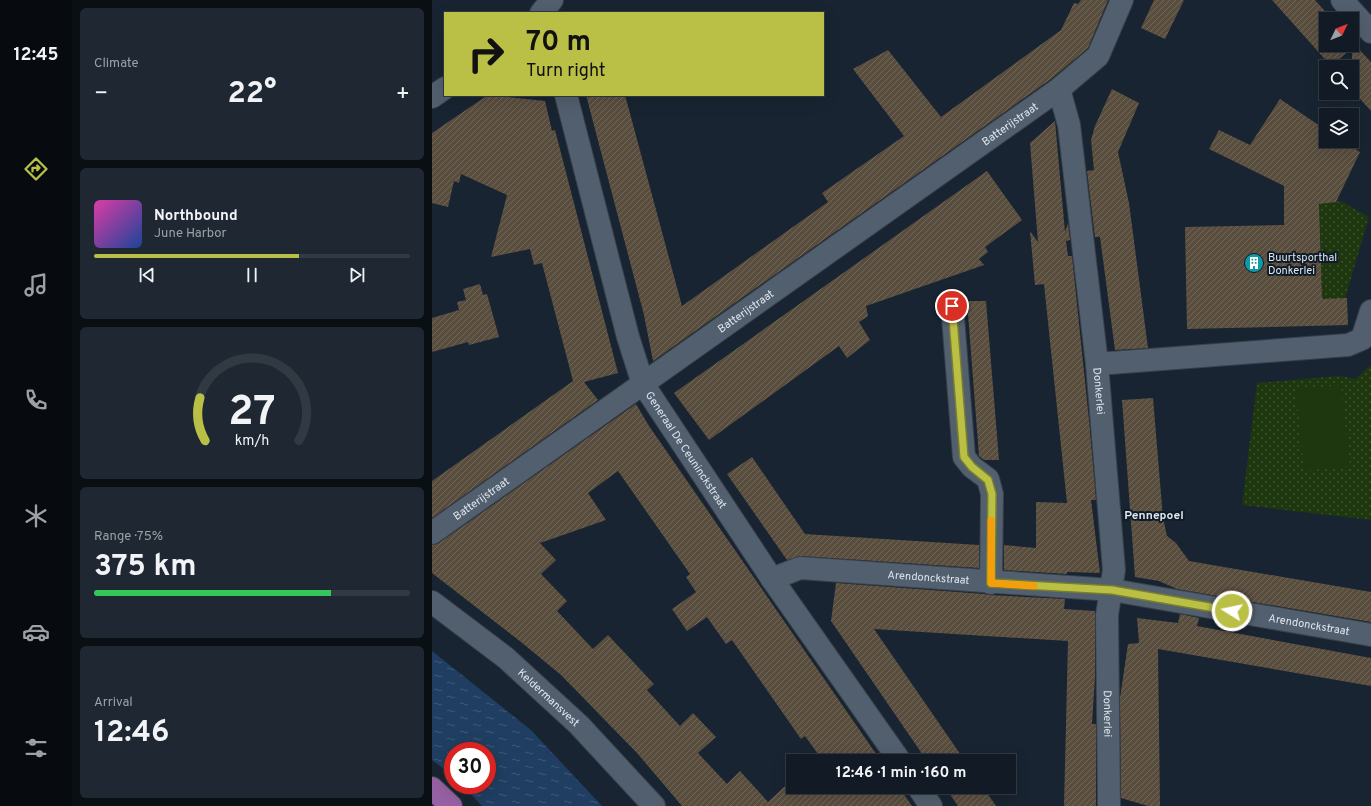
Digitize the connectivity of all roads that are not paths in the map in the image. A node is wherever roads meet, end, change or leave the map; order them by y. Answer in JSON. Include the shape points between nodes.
{"nodes":[{"id":1,"x":552,"y":0,"type":"edge"},
{"id":2,"x":1122,"y":0,"type":"edge"},
{"id":3,"x":1342,"y":0,"type":"edge"},
{"id":4,"x":541,"y":12,"type":"edge"},
{"id":5,"x":1371,"y":32,"type":"edge"},
{"id":6,"x":444,"y":89,"type":"edge"},
{"id":7,"x":1059,"y":89,"type":"junction"},
{"id":8,"x":566,"y":96,"type":"edge"},
{"id":9,"x":432,"y":97,"type":"edge"},
{"id":10,"x":952,"y":306,"type":"dead end"},
{"id":11,"x":1371,"y":311,"type":"edge"},
{"id":12,"x":1097,"y":364,"type":"junction"},
{"id":13,"x":643,"y":384,"type":"junction"},
{"id":14,"x":432,"y":533,"type":"edge"},
{"id":15,"x":772,"y":579,"type":"junction"},
{"id":16,"x":991,"y":583,"type":"junction"},
{"id":17,"x":1112,"y":590,"type":"junction"},
{"id":18,"x":432,"y":602,"type":"edge"},
{"id":19,"x":1371,"y":635,"type":"edge"},
{"id":20,"x":895,"y":754,"type":"edge"},
{"id":21,"x":432,"y":788,"type":"edge"},
{"id":22,"x":923,"y":794,"type":"edge"},
{"id":23,"x":1114,"y":805,"type":"edge"},
{"id":24,"x":451,"y":806,"type":"edge"},
{"id":25,"x":654,"y":806,"type":"edge"},
{"id":26,"x":931,"y":806,"type":"edge"}],
"edges":[{"from":1,"to":4,"type":"street"},
{"from":2,"to":7,"type":"street","via":[[1098,56]]},
{"from":3,"to":5,"type":"street"},
{"from":6,"to":9,"type":"street"},
{"from":7,"to":12,"type":"street","name":"Donkerlei","via":[[1069,125]]},
{"from":7,"to":13,"type":"street","name":"Batterijstraat"},
{"from":8,"to":13,"type":"street","name":"Generaal De Ceuninckstraat","via":[[628,337]]},
{"from":10,"to":16,"type":"street","via":[[964,457],[988,480],[992,494]]},
{"from":11,"to":12,"type":"street","via":[[1362,339],[1348,345]]},
{"from":12,"to":17,"type":"street","name":"Donkerlei","via":[[1114,570]]},
{"from":13,"to":14,"type":"street","name":"Batterijstraat"},
{"from":13,"to":15,"type":"street","name":"Generaal De Ceuninckstraat"},
{"from":15,"to":16,"type":"street","name":"Arendonckstraat","via":[[800,568]]},
{"from":15,"to":20,"type":"street","name":"Generaal De Ceuninckstraat"},
{"from":16,"to":17,"type":"street","name":"Arendonckstraat"},
{"from":17,"to":19,"type":"street","name":"Arendonckstraat"},
{"from":17,"to":23,"type":"street","name":"Donkerlei","via":[[1108,615]]},
{"from":18,"to":25,"type":"street","name":"Keldermansvest","via":[[506,658],[579,725]]},
{"from":21,"to":24,"type":"main road"},
{"from":22,"to":26,"type":"street"}]}
